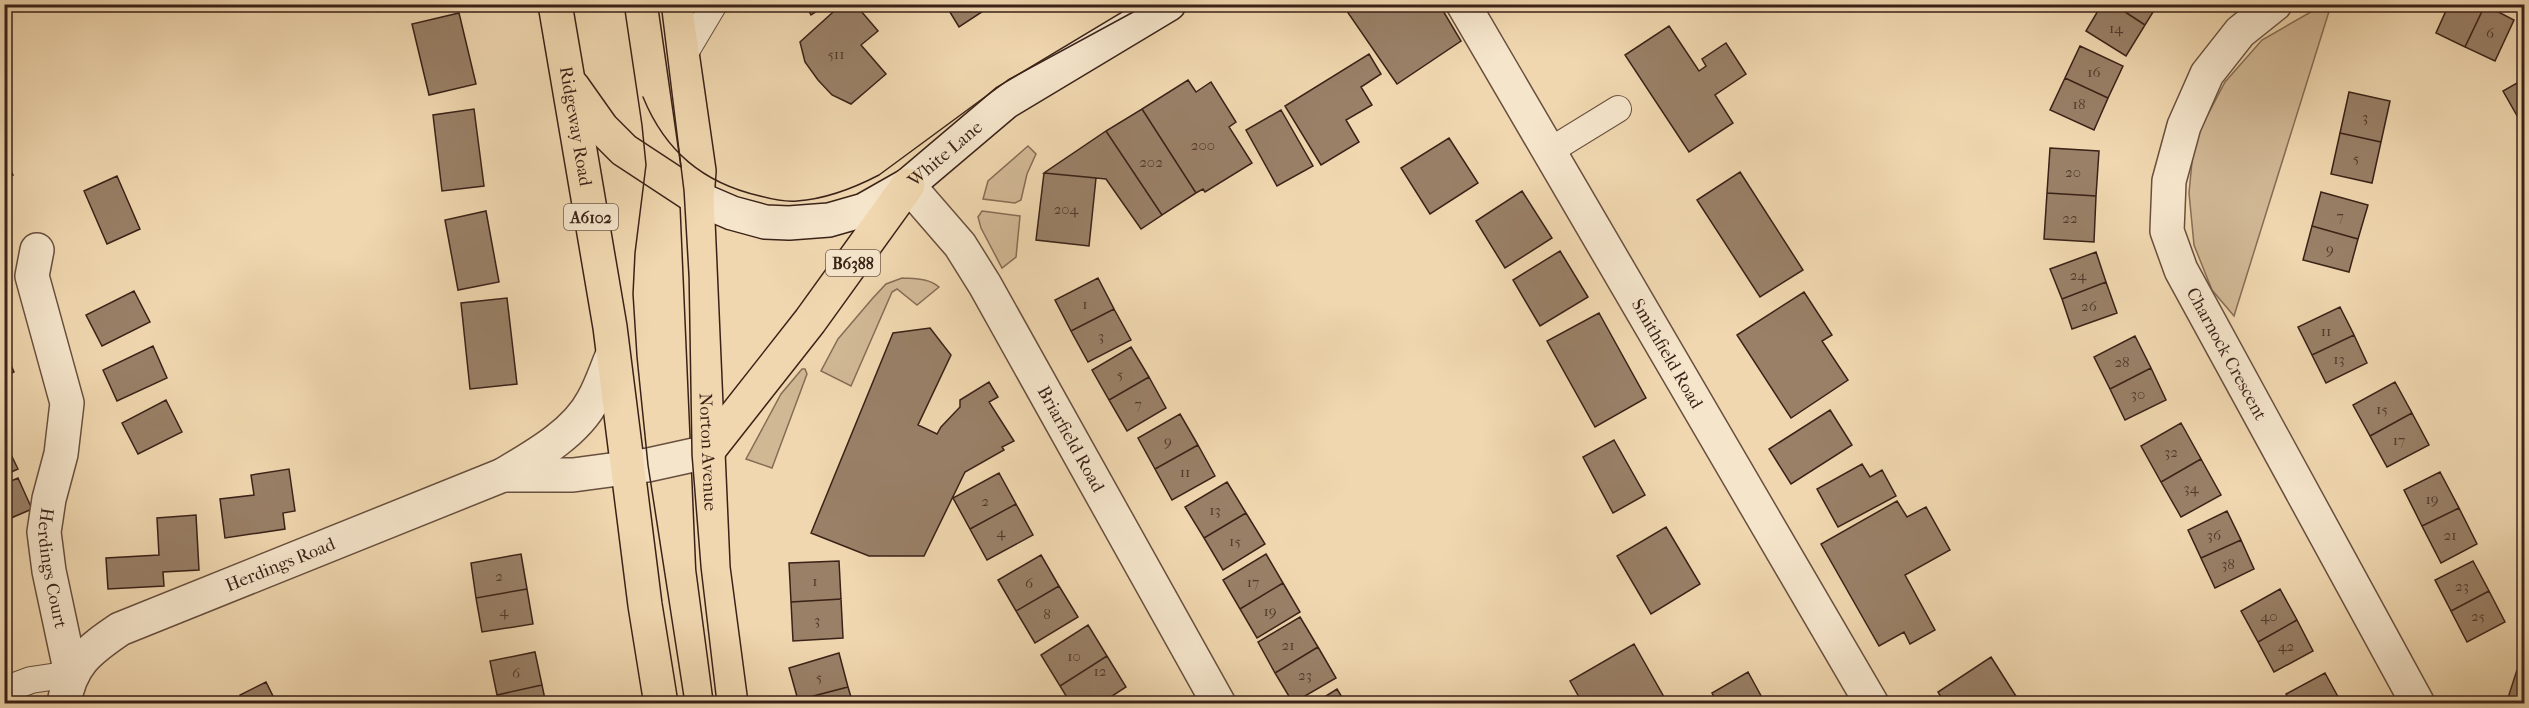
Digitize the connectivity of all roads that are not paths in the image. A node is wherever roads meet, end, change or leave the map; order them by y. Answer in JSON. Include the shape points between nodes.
{"nodes":[{"id":1,"x":555,"y":4,"type":"edge"},
{"id":2,"x":675,"y":4,"type":"edge"},
{"id":3,"x":714,"y":4,"type":"edge"},
{"id":4,"x":1169,"y":4,"type":"edge"},
{"id":5,"x":2275,"y":4,"type":"edge"},
{"id":6,"x":1472,"y":8,"type":"edge"},
{"id":7,"x":683,"y":56,"type":"junction"},
{"id":8,"x":568,"y":79,"type":"junction"},
{"id":9,"x":1618,"y":110,"type":"dead end"},
{"id":10,"x":1548,"y":152,"type":"junction"},
{"id":11,"x":908,"y":185,"type":"junction"},
{"id":12,"x":697,"y":198,"type":"junction"},
{"id":13,"x":36,"y":250,"type":"dead end"},
{"id":14,"x":612,"y":356,"type":"junction"},
{"id":15,"x":707,"y":452,"type":"junction"},
{"id":16,"x":627,"y":467,"type":"junction"},
{"id":17,"x":503,"y":475,"type":"junction"},
{"id":18,"x":68,"y":689,"type":"edge"},
{"id":19,"x":4,"y":690,"type":"edge"},
{"id":20,"x":661,"y":704,"type":"edge"},
{"id":21,"x":731,"y":704,"type":"edge"},
{"id":22,"x":1219,"y":704,"type":"edge"},
{"id":23,"x":1872,"y":704,"type":"edge"},
{"id":24,"x":2418,"y":704,"type":"edge"}],
"edges":[{"from":1,"to":8,"type":"highway","name":"Ridgeway Road","number":"A6102"},
{"from":2,"to":7,"type":"highway"},
{"from":3,"to":7,"type":"lane"},
{"from":4,"to":11,"type":"street","name":"White Lane","number":"B6388","via":[[1006,102]]},
{"from":5,"to":24,"type":"street","name":"Charnock Crescent","via":[[2240,32],[2207,74],[2184,126],[2169,181],[2168,231],[2181,270]]},
{"from":6,"to":10,"type":"street","name":"Smithfield Road"},
{"from":7,"to":12,"type":"highway","via":[[699,171]]},
{"from":8,"to":12,"type":"highway","number":"B6388","via":[[602,128],[624,150]]},
{"from":8,"to":14,"type":"highway","name":"Ridgeway Road","number":"A6102"},
{"from":9,"to":10,"type":"lane"},
{"from":10,"to":23,"type":"street","name":"Smithfield Road"},
{"from":11,"to":12,"type":"street","name":"White Lane","number":"B6388","via":[[864,210],[829,220],[789,223],[765,222]]},
{"from":11,"to":15,"type":"highway","number":"B6388","via":[[810,321]]},
{"from":11,"to":22,"type":"street","name":"Briarfield Road","via":[[955,239],[985,285]]},
{"from":12,"to":15,"type":"highway","name":"Norton Avenue"},
{"from":13,"to":18,"type":"street","name":"Herdings Court","via":[[32,276],[67,403],[61,454],[44,532]]},
{"from":14,"to":16,"type":"highway","number":"A6102"},
{"from":14,"to":17,"type":"street","name":"Herdings Road","via":[[592,402],[575,424],[537,455]]},
{"from":15,"to":16,"type":"street","name":"Herdings Road"},
{"from":15,"to":21,"type":"highway","name":"Norton Avenue","via":[[712,568]]},
{"from":16,"to":17,"type":"street","name":"Herdings Road","via":[[573,475]]},
{"from":16,"to":20,"type":"highway","number":"A6102"},
{"from":17,"to":18,"type":"street","name":"Herdings Road","via":[[120,629],[90,649]]},
{"from":18,"to":19,"type":"lane","via":[[31,680]]}]}
